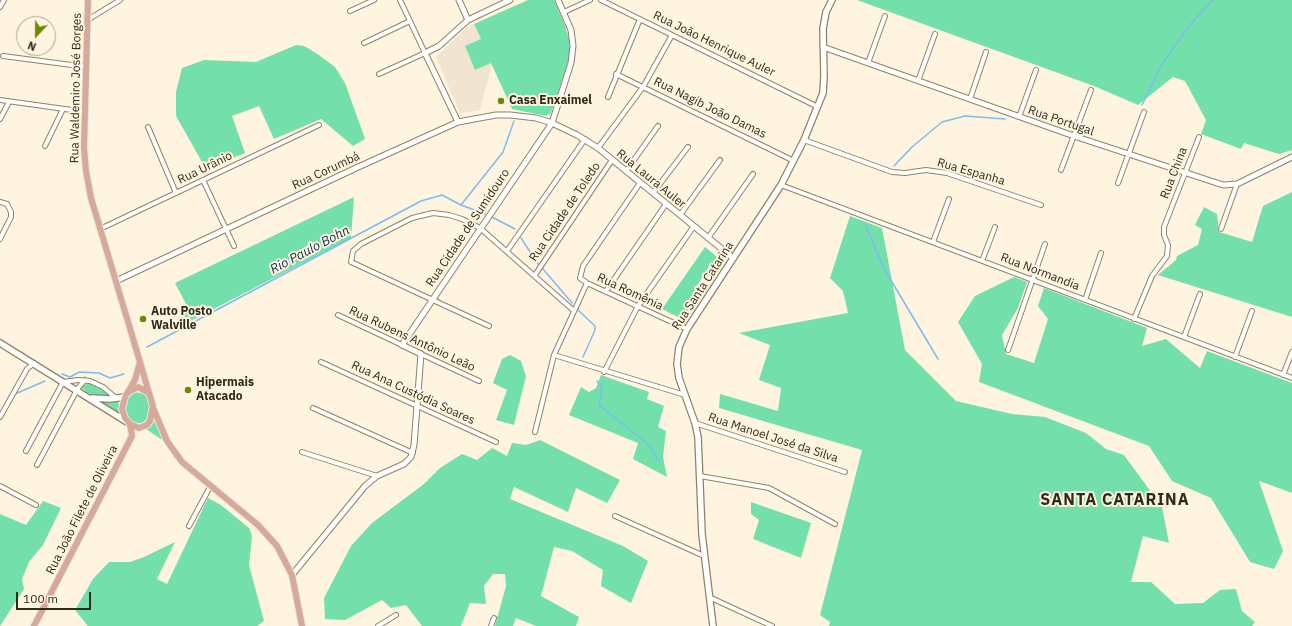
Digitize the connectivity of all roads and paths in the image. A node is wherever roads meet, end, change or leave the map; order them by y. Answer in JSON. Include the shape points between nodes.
{"nodes":[{"id":1,"x":4,"y":0,"type":"edge"},
{"id":2,"x":88,"y":0,"type":"edge"},
{"id":3,"x":120,"y":0,"type":"edge"},
{"id":4,"x":374,"y":0,"type":"edge"},
{"id":5,"x":400,"y":0,"type":"edge"},
{"id":6,"x":459,"y":0,"type":"edge"},
{"id":7,"x":510,"y":0,"type":"edge"},
{"id":8,"x":558,"y":0,"type":"edge"},
{"id":9,"x":590,"y":0,"type":"edge"},
{"id":10,"x":602,"y":0,"type":"edge"},
{"id":11,"x":832,"y":0,"type":"edge"},
{"id":12,"x":0,"y":7,"type":"edge"},
{"id":13,"x":350,"y":11,"type":"dead end"},
{"id":14,"x":564,"y":12,"type":"junction"},
{"id":15,"x":885,"y":16,"type":"dead end"},
{"id":16,"x":89,"y":19,"type":"junction"},
{"id":17,"x":640,"y":19,"type":"junction"},
{"id":18,"x":468,"y":20,"type":"junction"},
{"id":19,"x":410,"y":21,"type":"junction"},
{"id":20,"x":935,"y":34,"type":"dead end"},
{"id":21,"x":672,"y":35,"type":"junction"},
{"id":22,"x":364,"y":43,"type":"dead end"},
{"id":23,"x":823,"y":47,"type":"junction"},
{"id":24,"x":986,"y":52,"type":"dead end"},
{"id":25,"x":425,"y":53,"type":"junction"},
{"id":26,"x":3,"y":56,"type":"dead end"},
{"id":27,"x":868,"y":63,"type":"junction"},
{"id":28,"x":88,"y":67,"type":"junction"},
{"id":29,"x":1036,"y":70,"type":"dead end"},
{"id":30,"x":379,"y":74,"type":"dead end"},
{"id":31,"x":616,"y":74,"type":"junction"},
{"id":32,"x":918,"y":81,"type":"junction"},
{"id":33,"x":643,"y":87,"type":"junction"},
{"id":34,"x":1091,"y":90,"type":"dead end"},
{"id":35,"x":608,"y":97,"type":"dead end"},
{"id":36,"x":970,"y":99,"type":"junction"},
{"id":37,"x":0,"y":100,"type":"edge"},
{"id":38,"x":9,"y":102,"type":"junction"},
{"id":39,"x":818,"y":107,"type":"junction"},
{"id":40,"x":63,"y":109,"type":"junction"},
{"id":41,"x":86,"y":112,"type":"junction"},
{"id":42,"x":1144,"y":112,"type":"dead end"},
{"id":43,"x":1019,"y":117,"type":"junction"},
{"id":44,"x":0,"y":119,"type":"edge"},
{"id":45,"x":458,"y":122,"type":"junction"},
{"id":46,"x":552,"y":123,"type":"junction"},
{"id":47,"x":319,"y":125,"type":"dead end"},
{"id":48,"x":658,"y":126,"type":"dead end"},
{"id":49,"x":148,"y":127,"type":"dead end"},
{"id":50,"x":1074,"y":136,"type":"junction"},
{"id":51,"x":1199,"y":137,"type":"dead end"},
{"id":52,"x":585,"y":139,"type":"junction"},
{"id":53,"x":804,"y":140,"type":"junction"},
{"id":54,"x":45,"y":146,"type":"dead end"},
{"id":55,"x":688,"y":147,"type":"dead end"},
{"id":56,"x":598,"y":148,"type":"junction"},
{"id":57,"x":1128,"y":155,"type":"junction"},
{"id":58,"x":1292,"y":158,"type":"edge"},
{"id":59,"x":612,"y":160,"type":"junction"},
{"id":60,"x":720,"y":160,"type":"dead end"},
{"id":61,"x":794,"y":161,"type":"junction"},
{"id":62,"x":1061,"y":170,"type":"dead end"},
{"id":63,"x":626,"y":171,"type":"junction"},
{"id":64,"x":753,"y":174,"type":"dead end"},
{"id":65,"x":1185,"y":174,"type":"junction"},
{"id":66,"x":204,"y":180,"type":"junction"},
{"id":67,"x":640,"y":183,"type":"junction"},
{"id":68,"x":1118,"y":183,"type":"dead end"},
{"id":69,"x":1237,"y":184,"type":"junction"},
{"id":70,"x":781,"y":185,"type":"junction"},
{"id":71,"x":176,"y":193,"type":"junction"},
{"id":72,"x":653,"y":194,"type":"junction"},
{"id":73,"x":949,"y":199,"type":"dead end"},
{"id":74,"x":0,"y":202,"type":"edge"},
{"id":75,"x":666,"y":204,"type":"junction"},
{"id":76,"x":1041,"y":205,"type":"dead end"},
{"id":77,"x":680,"y":215,"type":"junction"},
{"id":78,"x":694,"y":226,"type":"junction"},
{"id":79,"x":995,"y":227,"type":"dead end"},
{"id":80,"x":480,"y":228,"type":"junction"},
{"id":81,"x":100,"y":229,"type":"junction"},
{"id":82,"x":226,"y":229,"type":"junction"},
{"id":83,"x":1221,"y":229,"type":"dead end"},
{"id":84,"x":708,"y":238,"type":"junction"},
{"id":85,"x":0,"y":239,"type":"edge"},
{"id":86,"x":934,"y":242,"type":"junction"},
{"id":87,"x":1045,"y":244,"type":"dead end"},
{"id":88,"x":234,"y":246,"type":"dead end"},
{"id":89,"x":507,"y":251,"type":"junction"},
{"id":90,"x":1101,"y":253,"type":"dead end"},
{"id":91,"x":733,"y":258,"type":"junction"},
{"id":92,"x":982,"y":261,"type":"junction"},
{"id":93,"x":534,"y":274,"type":"junction"},
{"id":94,"x":1032,"y":280,"type":"junction"},
{"id":95,"x":116,"y":281,"type":"junction"},
{"id":96,"x":587,"y":283,"type":"junction"},
{"id":97,"x":606,"y":292,"type":"junction"},
{"id":98,"x":1200,"y":294,"type":"dead end"},
{"id":99,"x":432,"y":299,"type":"junction"},
{"id":100,"x":1085,"y":300,"type":"junction"},
{"id":101,"x":638,"y":306,"type":"junction"},
{"id":102,"x":573,"y":310,"type":"junction"},
{"id":103,"x":1252,"y":311,"type":"dead end"},
{"id":104,"x":338,"y":315,"type":"dead end"},
{"id":105,"x":1134,"y":319,"type":"junction"},
{"id":106,"x":489,"y":326,"type":"dead end"},
{"id":107,"x":687,"y":329,"type":"junction"},
{"id":108,"x":1184,"y":337,"type":"junction"},
{"id":109,"x":0,"y":343,"type":"edge"},
{"id":110,"x":402,"y":345,"type":"junction"},
{"id":111,"x":1008,"y":350,"type":"dead end"},
{"id":112,"x":1292,"y":352,"type":"edge"},
{"id":113,"x":421,"y":354,"type":"junction"},
{"id":114,"x":554,"y":355,"type":"junction"},
{"id":115,"x":1235,"y":357,"type":"junction"},
{"id":116,"x":27,"y":359,"type":"junction"},
{"id":117,"x":140,"y":362,"type":"junction"},
{"id":118,"x":321,"y":362,"type":"dead end"},
{"id":119,"x":34,"y":363,"type":"junction"},
{"id":120,"x":27,"y":369,"type":"junction"},
{"id":121,"x":604,"y":372,"type":"junction"},
{"id":122,"x":1283,"y":375,"type":"junction"},
{"id":123,"x":1292,"y":378,"type":"edge"},
{"id":124,"x":86,"y":380,"type":"junction"},
{"id":125,"x":479,"y":381,"type":"dead end"},
{"id":126,"x":63,"y":382,"type":"junction"},
{"id":127,"x":77,"y":391,"type":"junction"},
{"id":128,"x":149,"y":393,"type":"junction"},
{"id":129,"x":126,"y":395,"type":"junction"},
{"id":130,"x":685,"y":395,"type":"junction"},
{"id":131,"x":88,"y":397,"type":"junction"},
{"id":132,"x":116,"y":398,"type":"junction"},
{"id":133,"x":153,"y":406,"type":"junction"},
{"id":134,"x":417,"y":406,"type":"junction"},
{"id":135,"x":312,"y":408,"type":"dead end"},
{"id":136,"x":0,"y":417,"type":"edge"},
{"id":137,"x":695,"y":423,"type":"junction"},
{"id":138,"x":130,"y":424,"type":"junction"},
{"id":139,"x":535,"y":432,"type":"dead end"},
{"id":140,"x":496,"y":442,"type":"dead end"},
{"id":141,"x":26,"y":451,"type":"dead end"},
{"id":142,"x":302,"y":452,"type":"dead end"},
{"id":143,"x":412,"y":453,"type":"junction"},
{"id":144,"x":37,"y":465,"type":"dead end"},
{"id":145,"x":845,"y":472,"type":"dead end"},
{"id":146,"x":378,"y":476,"type":"junction"},
{"id":147,"x":700,"y":476,"type":"junction"},
{"id":148,"x":0,"y":486,"type":"edge"},
{"id":149,"x":210,"y":487,"type":"junction"},
{"id":150,"x":36,"y":505,"type":"dead end"},
{"id":151,"x":615,"y":516,"type":"dead end"},
{"id":152,"x":836,"y":524,"type":"dead end"},
{"id":153,"x":189,"y":526,"type":"dead end"},
{"id":154,"x":704,"y":556,"type":"junction"},
{"id":155,"x":292,"y":575,"type":"junction"},
{"id":156,"x":709,"y":597,"type":"junction"},
{"id":157,"x":396,"y":615,"type":"dead end"},
{"id":158,"x":494,"y":618,"type":"dead end"},
{"id":159,"x":34,"y":626,"type":"edge"},
{"id":160,"x":302,"y":626,"type":"edge"},
{"id":161,"x":378,"y":626,"type":"edge"},
{"id":162,"x":491,"y":626,"type":"edge"},
{"id":163,"x":713,"y":626,"type":"edge"},
{"id":164,"x":772,"y":626,"type":"edge"}],
"edges":[{"from":1,"to":12,"type":"street"},
{"from":2,"to":16,"type":"main road","name":"Rua Waldemiro José Borges"},
{"from":3,"to":16,"type":"street"},
{"from":4,"to":13,"type":"street"},
{"from":5,"to":19,"type":"street"},
{"from":6,"to":18,"type":"street"},
{"from":7,"to":18,"type":"street"},
{"from":8,"to":14,"type":"street","name":"Rua Cidade de Sumidouro"},
{"from":9,"to":14,"type":"street"},
{"from":10,"to":17,"type":"street","name":"Rua João Henrique Auler"},
{"from":11,"to":23,"type":"main road","name":"Rua Santa Catarina","via":[[824,21]]},
{"from":14,"to":46,"type":"street","name":"Rua Cidade de Sumidouro","via":[[571,30],[573,52]]},
{"from":15,"to":27,"type":"street"},
{"from":16,"to":28,"type":"main road","name":"Rua Waldemiro José Borges"},
{"from":17,"to":21,"type":"street","name":"Rua João Henrique Auler"},
{"from":17,"to":31,"type":"street"},
{"from":18,"to":25,"type":"street","via":[[439,46]]},
{"from":19,"to":22,"type":"street"},
{"from":19,"to":25,"type":"street"},
{"from":20,"to":32,"type":"street"},
{"from":21,"to":33,"type":"street"},
{"from":21,"to":39,"type":"street","name":"Rua João Henrique Auler"},
{"from":23,"to":27,"type":"street","name":"Rua Portugal"},
{"from":23,"to":39,"type":"main road","name":"Rua Santa Catarina","via":[[824,84]]},
{"from":24,"to":36,"type":"street"},
{"from":25,"to":30,"type":"street"},
{"from":25,"to":45,"type":"street"},
{"from":26,"to":28,"type":"street"},
{"from":27,"to":32,"type":"street","name":"Rua Portugal"},
{"from":28,"to":41,"type":"main road","name":"Rua Waldemiro José Borges"},
{"from":29,"to":43,"type":"street"},
{"from":31,"to":33,"type":"street","name":"Rua Nagib João Damas"},
{"from":31,"to":35,"type":"street"},
{"from":32,"to":36,"type":"street","name":"Rua Portugal"},
{"from":33,"to":56,"type":"street"},
{"from":33,"to":61,"type":"street","name":"Rua Nagib João Damas"},
{"from":34,"to":50,"type":"street"},
{"from":36,"to":43,"type":"street","name":"Rua Portugal"},
{"from":37,"to":38,"type":"street"},
{"from":38,"to":40,"type":"street"},
{"from":38,"to":44,"type":"street"},
{"from":39,"to":53,"type":"main road","name":"Rua Santa Catarina"},
{"from":40,"to":41,"type":"street"},
{"from":40,"to":54,"type":"street"},
{"from":41,"to":81,"type":"main road","name":"Rua Waldemiro José Borges","via":[[86,171]]},
{"from":42,"to":57,"type":"street"},
{"from":43,"to":50,"type":"street","name":"Rua Portugal"},
{"from":45,"to":46,"type":"street","name":"Rua Corumbá","via":[[510,114]]},
{"from":45,"to":82,"type":"street","name":"Rua Corumbá"},
{"from":46,"to":52,"type":"street","name":"Rua Laura Auler"},
{"from":46,"to":80,"type":"street","name":"Rua Cidade de Sumidouro"},
{"from":47,"to":66,"type":"street","name":"Rua Urânio"},
{"from":48,"to":63,"type":"street"},
{"from":49,"to":71,"type":"street"},
{"from":50,"to":57,"type":"street","name":"Rua Portugal"},
{"from":50,"to":62,"type":"street"},
{"from":51,"to":65,"type":"street","name":"Rua China"},
{"from":52,"to":56,"type":"street","name":"Rua Laura Auler"},
{"from":52,"to":89,"type":"street"},
{"from":53,"to":61,"type":"main road","name":"Rua Santa Catarina"},
{"from":53,"to":76,"type":"street","name":"Rua Espanha","via":[[892,172],[926,170],[947,173]]},
{"from":55,"to":72,"type":"street"},
{"from":56,"to":59,"type":"street","name":"Rua Laura Auler"},
{"from":57,"to":65,"type":"street","name":"Rua Portugal"},
{"from":57,"to":68,"type":"street"},
{"from":58,"to":69,"type":"street","name":"Rua Portugal"},
{"from":59,"to":63,"type":"street","name":"Rua Laura Auler"},
{"from":59,"to":93,"type":"street","name":"Rua Cidade de Toledo"},
{"from":60,"to":77,"type":"street"},
{"from":61,"to":70,"type":"main road","name":"Rua Santa Catarina"},
{"from":63,"to":67,"type":"street","name":"Rua Laura Auler"},
{"from":64,"to":84,"type":"street"},
{"from":65,"to":69,"type":"street","name":"Rua Portugal","via":[[1223,185]]},
{"from":65,"to":105,"type":"street","name":"Rua China","via":[[1164,227],[1168,256],[1152,276]]},
{"from":66,"to":71,"type":"street","name":"Rua Urânio"},
{"from":66,"to":82,"type":"street"},
{"from":67,"to":72,"type":"street","name":"Rua Laura Auler"},
{"from":67,"to":96,"type":"street","via":[[583,266],[580,278]]},
{"from":69,"to":83,"type":"street"},
{"from":70,"to":86,"type":"street","name":"Rua Normandia"},
{"from":70,"to":91,"type":"main road","name":"Rua Santa Catarina"},
{"from":71,"to":81,"type":"street","name":"Rua Urânio"},
{"from":72,"to":75,"type":"street","name":"Rua Laura Auler"},
{"from":73,"to":86,"type":"street"},
{"from":74,"to":85,"type":"street","via":[[10,207],[11,217]]},
{"from":75,"to":77,"type":"street","name":"Rua Laura Auler"},
{"from":75,"to":97,"type":"street"},
{"from":77,"to":78,"type":"street","name":"Rua Laura Auler"},
{"from":78,"to":84,"type":"street","name":"Rua Laura Auler"},
{"from":78,"to":101,"type":"street"},
{"from":79,"to":92,"type":"street"},
{"from":80,"to":89,"type":"street"},
{"from":80,"to":99,"type":"street","name":"Rua Cidade de Sumidouro"},
{"from":80,"to":99,"type":"street","via":[[449,215],[420,215],[361,244],[353,251],[351,262]]},
{"from":81,"to":95,"type":"main road","name":"Rua Waldemiro José Borges"},
{"from":82,"to":88,"type":"street"},
{"from":82,"to":95,"type":"street","name":"Rua Corumbá"},
{"from":84,"to":91,"type":"street","name":"Rua Laura Auler"},
{"from":86,"to":92,"type":"street","name":"Rua Normandia"},
{"from":87,"to":94,"type":"street"},
{"from":89,"to":93,"type":"street"},
{"from":90,"to":100,"type":"street"},
{"from":91,"to":107,"type":"main road","name":"Rua Santa Catarina"},
{"from":92,"to":94,"type":"street","name":"Rua Normandia"},
{"from":93,"to":102,"type":"street"},
{"from":94,"to":100,"type":"street","name":"Rua Normandia"},
{"from":94,"to":111,"type":"street"},
{"from":95,"to":117,"type":"main road","name":"Rua Waldemiro José Borges"},
{"from":96,"to":97,"type":"street","name":"Rua Romênia"},
{"from":96,"to":102,"type":"street"},
{"from":97,"to":101,"type":"street","name":"Rua Romênia"},
{"from":98,"to":108,"type":"street"},
{"from":99,"to":106,"type":"street"},
{"from":99,"to":110,"type":"street","name":"Rua Cidade de Sumidouro"},
{"from":100,"to":105,"type":"street","name":"Rua Normandia"},
{"from":101,"to":107,"type":"street","name":"Rua Romênia"},
{"from":101,"to":121,"type":"street"},
{"from":102,"to":114,"type":"street"},
{"from":103,"to":115,"type":"street"},
{"from":104,"to":110,"type":"street","name":"Rua Rubens Antônio Leão"},
{"from":105,"to":108,"type":"street","name":"Rua Normandia"},
{"from":107,"to":130,"type":"main road","name":"Rua Santa Catarina","via":[[679,347],[678,364],[679,378]]},
{"from":108,"to":115,"type":"street","name":"Rua Normandia"},
{"from":109,"to":116,"type":"main road"},
{"from":110,"to":113,"type":"street","name":"Rua Rubens Antônio Leão"},
{"from":112,"to":122,"type":"street"},
{"from":113,"to":125,"type":"street","name":"Rua Rubens Antônio Leão"},
{"from":113,"to":134,"type":"street"},
{"from":114,"to":121,"type":"street"},
{"from":114,"to":139,"type":"street"},
{"from":115,"to":122,"type":"street","name":"Rua Normandia"},
{"from":116,"to":119,"type":"main road"},
{"from":116,"to":120,"type":"street"},
{"from":117,"to":128,"type":"main road","name":"Rua Waldemiro José Borges"},
{"from":117,"to":129,"type":"main road","via":[[135,380]]},
{"from":118,"to":134,"type":"street","name":"Rua Ana Custódia Soares"},
{"from":119,"to":120,"type":"street"},
{"from":119,"to":126,"type":"main road"},
{"from":120,"to":136,"type":"street"},
{"from":121,"to":130,"type":"street"},
{"from":122,"to":123,"type":"street","name":"Rua Normandia"},
{"from":124,"to":126,"type":"street"},
{"from":124,"to":127,"type":"street"},
{"from":124,"to":132,"type":"street"},
{"from":126,"to":127,"type":"main road"},
{"from":126,"to":141,"type":"street"},
{"from":127,"to":131,"type":"main road"},
{"from":127,"to":144,"type":"street"},
{"from":128,"to":129,"type":"main road","via":[[138,387]]},
{"from":128,"to":133,"type":"main road"},
{"from":129,"to":132,"type":"main road"},
{"from":129,"to":138,"type":"main road","via":[[122,408]]},
{"from":130,"to":137,"type":"main road","name":"Rua Santa Catarina"},
{"from":131,"to":132,"type":"main road","via":[[104,400]]},
{"from":131,"to":138,"type":"main road"},
{"from":133,"to":138,"type":"main road","via":[[152,418],[147,425],[139,428]]},
{"from":133,"to":149,"type":"main road","via":[[172,450],[185,466]]},
{"from":134,"to":140,"type":"street","name":"Rua Ana Custódia Soares"},
{"from":134,"to":143,"type":"street"},
{"from":135,"to":143,"type":"street"},
{"from":137,"to":145,"type":"street","name":"Rua Manoel José da Silva"},
{"from":137,"to":147,"type":"main road","name":"Rua Santa Catarina"},
{"from":138,"to":159,"type":"main road","name":"Rua João Filete de Oliveira","via":[[132,436]]},
{"from":142,"to":146,"type":"street"},
{"from":143,"to":146,"type":"street","via":[[404,464]]},
{"from":146,"to":155,"type":"street","via":[[365,486]]},
{"from":147,"to":152,"type":"street","via":[[769,488]]},
{"from":147,"to":154,"type":"main road","name":"Rua Santa Catarina"},
{"from":148,"to":150,"type":"street"},
{"from":149,"to":153,"type":"street"},
{"from":149,"to":155,"type":"main road","via":[[264,531],[283,556]]},
{"from":151,"to":154,"type":"street"},
{"from":154,"to":156,"type":"main road","name":"Rua Santa Catarina"},
{"from":155,"to":160,"type":"main road"},
{"from":156,"to":163,"type":"main road","name":"Rua Santa Catarina"},
{"from":156,"to":164,"type":"street"},
{"from":157,"to":161,"type":"street"},
{"from":158,"to":162,"type":"street"}]}
